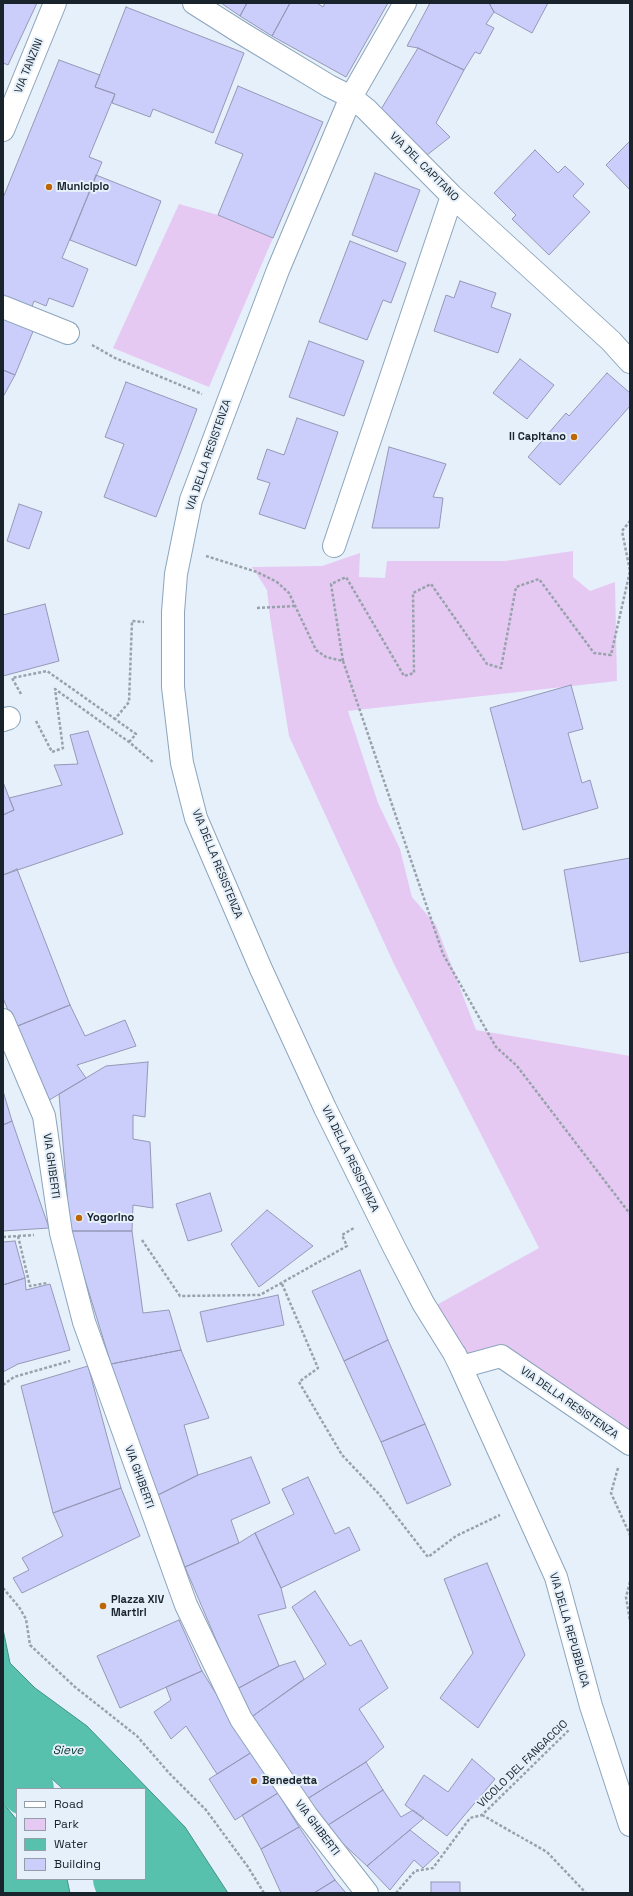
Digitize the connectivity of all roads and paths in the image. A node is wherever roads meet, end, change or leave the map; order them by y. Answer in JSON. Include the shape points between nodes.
{"nodes":[{"id":1,"x":55,"y":3,"type":"edge"},
{"id":2,"x":194,"y":3,"type":"edge"},
{"id":3,"x":405,"y":3,"type":"edge"},
{"id":4,"x":351,"y":97,"type":"junction"},
{"id":5,"x":3,"y":130,"type":"edge"},
{"id":6,"x":452,"y":196,"type":"junction"},
{"id":7,"x":3,"y":307,"type":"edge"},
{"id":8,"x":68,"y":333,"type":"dead end"},
{"id":9,"x":116,"y":358,"type":"dead end"},
{"id":10,"x":630,"y":362,"type":"edge"},
{"id":11,"x":205,"y":395,"type":"dead end"},
{"id":12,"x":630,"y":521,"type":"edge"},
{"id":13,"x":334,"y":546,"type":"dead end"},
{"id":14,"x":202,"y":554,"type":"dead end"},
{"id":15,"x":294,"y":606,"type":"junction"},
{"id":16,"x":257,"y":608,"type":"dead end"},
{"id":17,"x":144,"y":622,"type":"dead end"},
{"id":18,"x":343,"y":660,"type":"junction"},
{"id":19,"x":12,"y":678,"type":"dead end"},
{"id":20,"x":116,"y":719,"type":"junction"},
{"id":21,"x":129,"y":742,"type":"junction"},
{"id":22,"x":63,"y":748,"type":"dead end"},
{"id":23,"x":158,"y":766,"type":"dead end"},
{"id":24,"x":3,"y":1020,"type":"edge"},
{"id":25,"x":630,"y":1214,"type":"edge"},
{"id":26,"x":354,"y":1228,"type":"dead end"},
{"id":27,"x":61,"y":1233,"type":"junction"},
{"id":28,"x":18,"y":1236,"type":"junction"},
{"id":29,"x":3,"y":1237,"type":"edge"},
{"id":30,"x":142,"y":1240,"type":"dead end"},
{"id":31,"x":43,"y":1284,"type":"dead end"},
{"id":32,"x":282,"y":1284,"type":"junction"},
{"id":33,"x":454,"y":1353,"type":"junction"},
{"id":34,"x":96,"y":1354,"type":"junction"},
{"id":35,"x":3,"y":1385,"type":"edge"},
{"id":36,"x":627,"y":1443,"type":"edge"},
{"id":37,"x":523,"y":1504,"type":"junction"},
{"id":38,"x":630,"y":1536,"type":"edge"},
{"id":39,"x":630,"y":1582,"type":"edge"},
{"id":40,"x":3,"y":1588,"type":"edge"},
{"id":41,"x":626,"y":1597,"type":"junction"},
{"id":42,"x":630,"y":1602,"type":"edge"},
{"id":43,"x":630,"y":1621,"type":"edge"},
{"id":44,"x":571,"y":1728,"type":"dead end"},
{"id":45,"x":482,"y":1816,"type":"junction"},
{"id":46,"x":630,"y":1825,"type":"edge"},
{"id":47,"x":264,"y":1893,"type":"edge"},
{"id":48,"x":367,"y":1893,"type":"edge"},
{"id":49,"x":396,"y":1893,"type":"edge"},
{"id":50,"x":586,"y":1893,"type":"edge"}],
"edges":[{"from":1,"to":5,"type":"street","name":"VIA TANZINI"},
{"from":2,"to":4,"type":"street","name":"VIA DEL CAPITANO"},
{"from":3,"to":4,"type":"street","name":"VIA DELLA RESISTENZA"},
{"from":4,"to":6,"type":"street","name":"VIA DEL CAPITANO"},
{"from":4,"to":33,"type":"street","name":"VIA DELLA RESISTENZA","via":[[278,270],[191,500],[176,574],[173,687],[182,763],[196,818],[261,969],[332,1122],[423,1303]]},
{"from":6,"to":10,"type":"street","name":"VIA DEL CAPITANO","via":[[611,341]]},
{"from":6,"to":13,"type":"street"},
{"from":7,"to":8,"type":"street"},
{"from":9,"to":11,"type":"path"},
{"from":12,"to":18,"type":"path","via":[[622,531],[630,571],[612,655],[594,653],[539,579],[516,587],[501,668],[487,664],[431,584],[414,593],[414,673],[404,676],[346,577],[331,584]]},
{"from":14,"to":15,"type":"path","via":[[257,572],[277,582],[289,593]]},
{"from":15,"to":16,"type":"path"},
{"from":15,"to":18,"type":"path","via":[[316,650],[326,657]]},
{"from":17,"to":20,"type":"path","via":[[132,621],[129,702]]},
{"from":18,"to":25,"type":"path","via":[[443,954],[496,1047],[517,1066]]},
{"from":19,"to":20,"type":"path","via":[[47,671]]},
{"from":20,"to":21,"type":"path","via":[[136,734]]},
{"from":21,"to":22,"type":"path","via":[[55,689]]},
{"from":21,"to":23,"type":"path"},
{"from":24,"to":27,"type":"street","name":"VIA GHIBERTI","via":[[44,1116]]},
{"from":26,"to":32,"type":"path","via":[[342,1235],[347,1246]]},
{"from":27,"to":28,"type":"path"},
{"from":27,"to":34,"type":"street","name":"VIA GHIBERTI","via":[[84,1322]]},
{"from":28,"to":29,"type":"path"},
{"from":28,"to":31,"type":"path","via":[[30,1286]]},
{"from":30,"to":32,"type":"path","via":[[180,1296],[260,1295]]},
{"from":32,"to":37,"type":"path","via":[[318,1368],[299,1382],[342,1455],[379,1494],[428,1557],[456,1536]]},
{"from":33,"to":36,"type":"street","name":"VIA DELLA RESISTENZA","via":[[461,1367],[500,1356]]},
{"from":33,"to":37,"type":"street","name":"VIA DELLA REPUBBLICA"},
{"from":34,"to":35,"type":"path","via":[[14,1377]]},
{"from":34,"to":48,"type":"street","name":"VIA GHIBERTI","via":[[186,1605],[241,1719],[307,1816]]},
{"from":36,"to":38,"type":"path","via":[[611,1493]]},
{"from":37,"to":46,"type":"street","name":"VIA DELLA REPUBBLICA","via":[[556,1577],[591,1706]]},
{"from":39,"to":41,"type":"path"},
{"from":40,"to":47,"type":"path","via":[[26,1618],[30,1645],[75,1687],[137,1736],[169,1774],[206,1810]]},
{"from":41,"to":42,"type":"path"},
{"from":41,"to":43,"type":"path"},
{"from":44,"to":45,"type":"path","name":"VICOLO DEL FANGACCIO"},
{"from":45,"to":49,"type":"path","name":"VICOLO DEL FANGACCIO","via":[[470,1818],[433,1868],[415,1871]]},
{"from":45,"to":50,"type":"path","via":[[547,1852]]}]}
